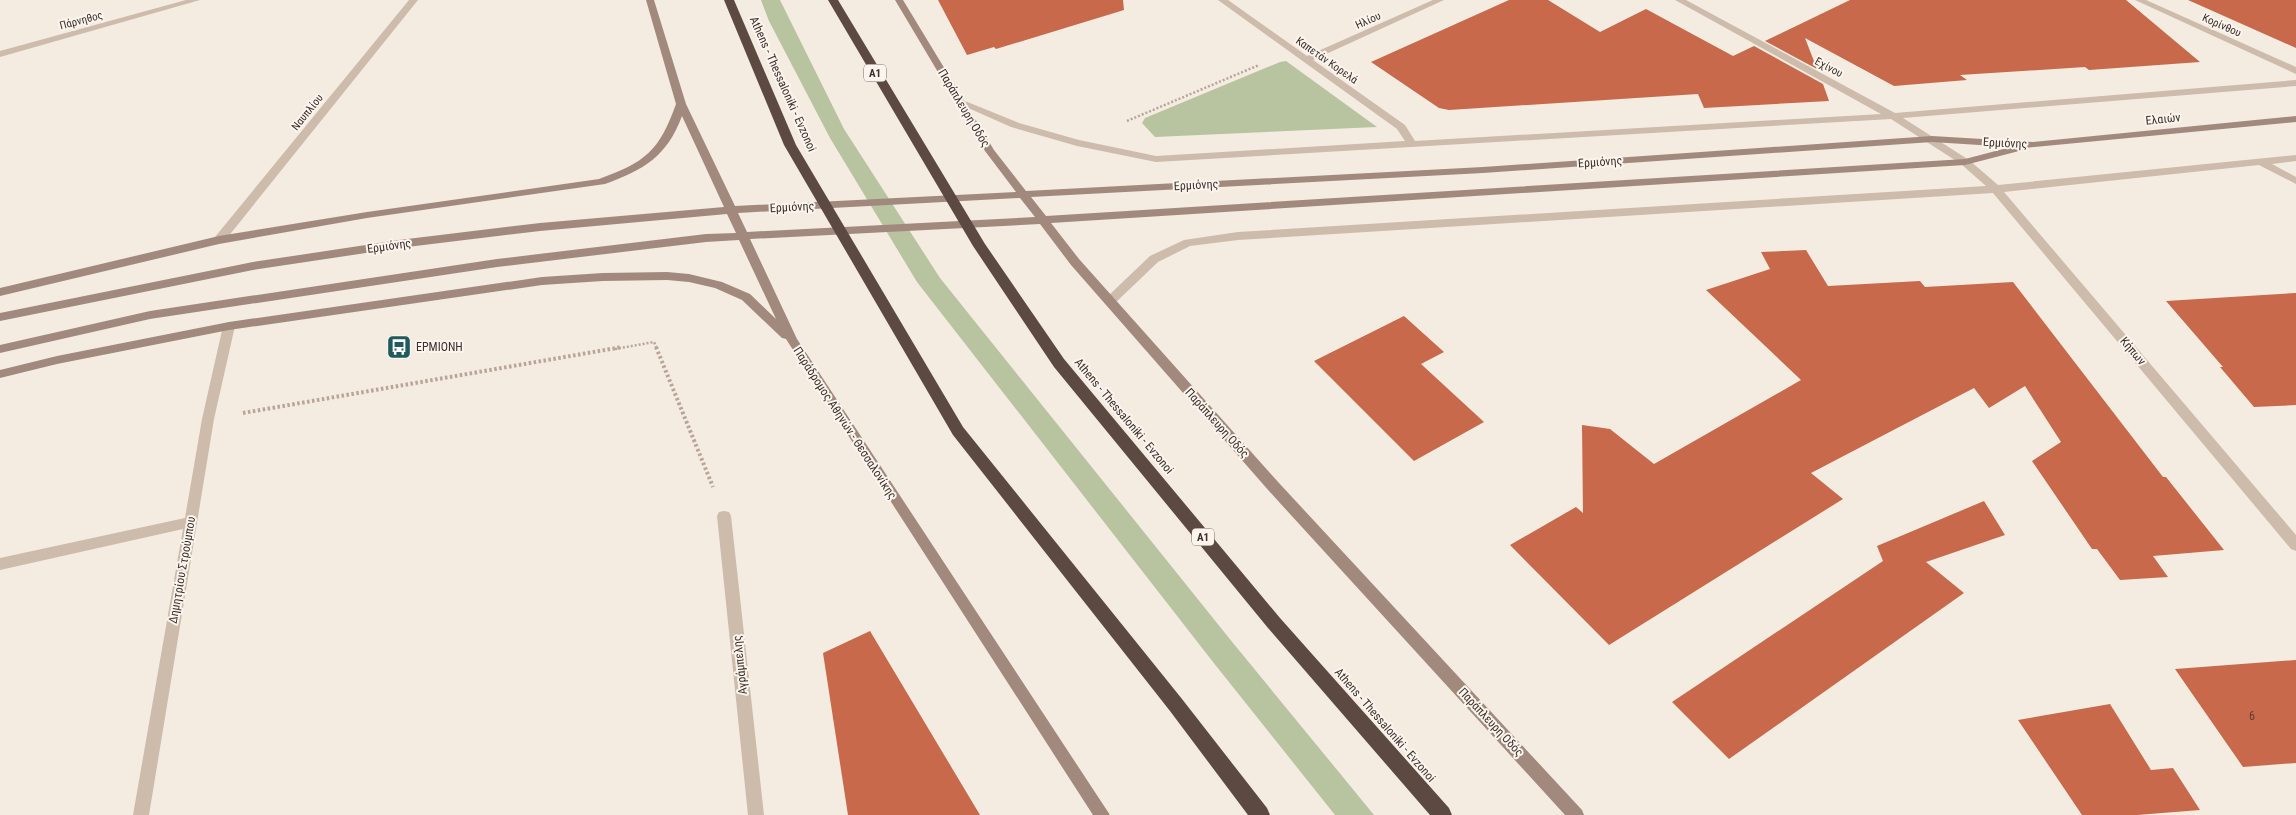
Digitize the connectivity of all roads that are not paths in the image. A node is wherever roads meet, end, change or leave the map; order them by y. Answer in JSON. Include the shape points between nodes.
{"nodes":[{"id":1,"x":196,"y":0,"type":"edge"},
{"id":2,"x":414,"y":0,"type":"edge"},
{"id":3,"x":650,"y":0,"type":"edge"},
{"id":4,"x":729,"y":0,"type":"edge"},
{"id":5,"x":833,"y":0,"type":"edge"},
{"id":6,"x":899,"y":0,"type":"edge"},
{"id":7,"x":1222,"y":0,"type":"edge"},
{"id":8,"x":1440,"y":0,"type":"edge"},
{"id":9,"x":1679,"y":0,"type":"edge"},
{"id":10,"x":2139,"y":0,"type":"edge"},
{"id":11,"x":0,"y":54,"type":"edge"},
{"id":12,"x":1305,"y":60,"type":"junction"},
{"id":13,"x":2296,"y":71,"type":"edge"},
{"id":14,"x":2296,"y":83,"type":"edge"},
{"id":15,"x":962,"y":103,"type":"junction"},
{"id":16,"x":681,"y":104,"type":"junction"},
{"id":17,"x":1893,"y":116,"type":"junction"},
{"id":18,"x":2296,"y":118,"type":"edge"},
{"id":19,"x":1932,"y":140,"type":"junction"},
{"id":20,"x":1412,"y":144,"type":"junction"},
{"id":21,"x":2033,"y":144,"type":"junction"},
{"id":22,"x":2296,"y":158,"type":"edge"},
{"id":23,"x":1965,"y":162,"type":"junction"},
{"id":24,"x":2260,"y":162,"type":"junction"},
{"id":25,"x":2296,"y":181,"type":"edge"},
{"id":26,"x":1996,"y":189,"type":"junction"},
{"id":27,"x":219,"y":240,"type":"junction"},
{"id":28,"x":0,"y":292,"type":"edge"},
{"id":29,"x":1110,"y":301,"type":"junction"},
{"id":30,"x":0,"y":317,"type":"edge"},
{"id":31,"x":229,"y":326,"type":"junction"},
{"id":32,"x":792,"y":340,"type":"junction"},
{"id":33,"x":0,"y":349,"type":"edge"},
{"id":34,"x":0,"y":374,"type":"edge"},
{"id":35,"x":724,"y":516,"type":"road end"},
{"id":36,"x":190,"y":522,"type":"junction"},
{"id":37,"x":2296,"y":545,"type":"edge"},
{"id":38,"x":0,"y":564,"type":"edge"},
{"id":39,"x":141,"y":815,"type":"edge"},
{"id":40,"x":756,"y":815,"type":"edge"},
{"id":41,"x":1102,"y":815,"type":"edge"},
{"id":42,"x":1260,"y":815,"type":"edge"},
{"id":43,"x":1442,"y":815,"type":"edge"},
{"id":44,"x":1576,"y":815,"type":"edge"}],
"edges":[{"from":1,"to":11,"type":"street","name":"Πάρνηθος"},
{"from":2,"to":27,"type":"street","name":"Ναυπλίου"},
{"from":3,"to":16,"type":"street","name":"Παράδρομος Αθηνών - Θεσσαλονίκης"},
{"from":4,"to":42,"type":"highway","name":"Athens - Thessaloniki - Evzonoi","via":[[790,145],[958,431]]},
{"from":5,"to":43,"type":"highway","name":"Athens - Thessaloniki - Evzonoi","number":"Α1","via":[[980,246],[1059,363],[1274,623]]},
{"from":6,"to":15,"type":"street","name":"Παράπλευρη Οδός"},
{"from":7,"to":12,"type":"street","name":"Καπετάν Κορελά"},
{"from":8,"to":12,"type":"street","name":"Ηλίου"},
{"from":9,"to":17,"type":"street","name":"Εχίνου"},
{"from":10,"to":13,"type":"street","name":"Κορίνθου"},
{"from":12,"to":20,"type":"street","name":"Καπετάν Κορελά","via":[[1401,127]]},
{"from":14,"to":17,"type":"street"},
{"from":15,"to":20,"type":"street","via":[[1014,125],[1077,143],[1156,159]]},
{"from":15,"to":29,"type":"street","name":"Παράπλευρη Οδός","via":[[990,151]]},
{"from":16,"to":27,"type":"street","via":[[672,132],[662,148],[629,172],[601,182],[367,215]]},
{"from":16,"to":32,"type":"street","name":"Παράδρομος Αθηνών - Θεσσαλονίκης"},
{"from":17,"to":19,"type":"street","name":"Εχίνου"},
{"from":17,"to":20,"type":"street"},
{"from":18,"to":21,"type":"street","name":"Ελαιών"},
{"from":19,"to":21,"type":"street","name":"Ερμιόνης"},
{"from":19,"to":23,"type":"street","name":"Εχίνου"},
{"from":19,"to":30,"type":"street","name":"Ερμιόνης","via":[[1483,170],[686,213],[399,244],[272,263]]},
{"from":21,"to":23,"type":"street","name":"Ερμιόνης"},
{"from":22,"to":24,"type":"street"},
{"from":23,"to":26,"type":"street","name":"Κήπων"},
{"from":23,"to":33,"type":"street","name":"Ερμιόνης","via":[[1134,215],[706,238],[497,263],[150,315]]},
{"from":24,"to":25,"type":"street"},
{"from":24,"to":26,"type":"street"},
{"from":26,"to":29,"type":"street","via":[[1208,240],[1188,243],[1154,259]]},
{"from":26,"to":37,"type":"street","name":"Κήπων"},
{"from":27,"to":28,"type":"street"},
{"from":29,"to":44,"type":"street","name":"Παράπλευρη Οδός","via":[[1267,480]]},
{"from":31,"to":32,"type":"street","via":[[542,281],[667,276],[718,285],[746,297]]},
{"from":31,"to":34,"type":"street"},
{"from":31,"to":36,"type":"street","name":"Δημητρίου Στρούμπου"},
{"from":32,"to":41,"type":"street","name":"Παράδρομος Αθηνών - Θεσσαλονίκης"},
{"from":35,"to":40,"type":"street","name":"Αγράμπελης"},
{"from":36,"to":38,"type":"street"},
{"from":36,"to":39,"type":"street","name":"Δημητρίου Στρούμπου"}]}
